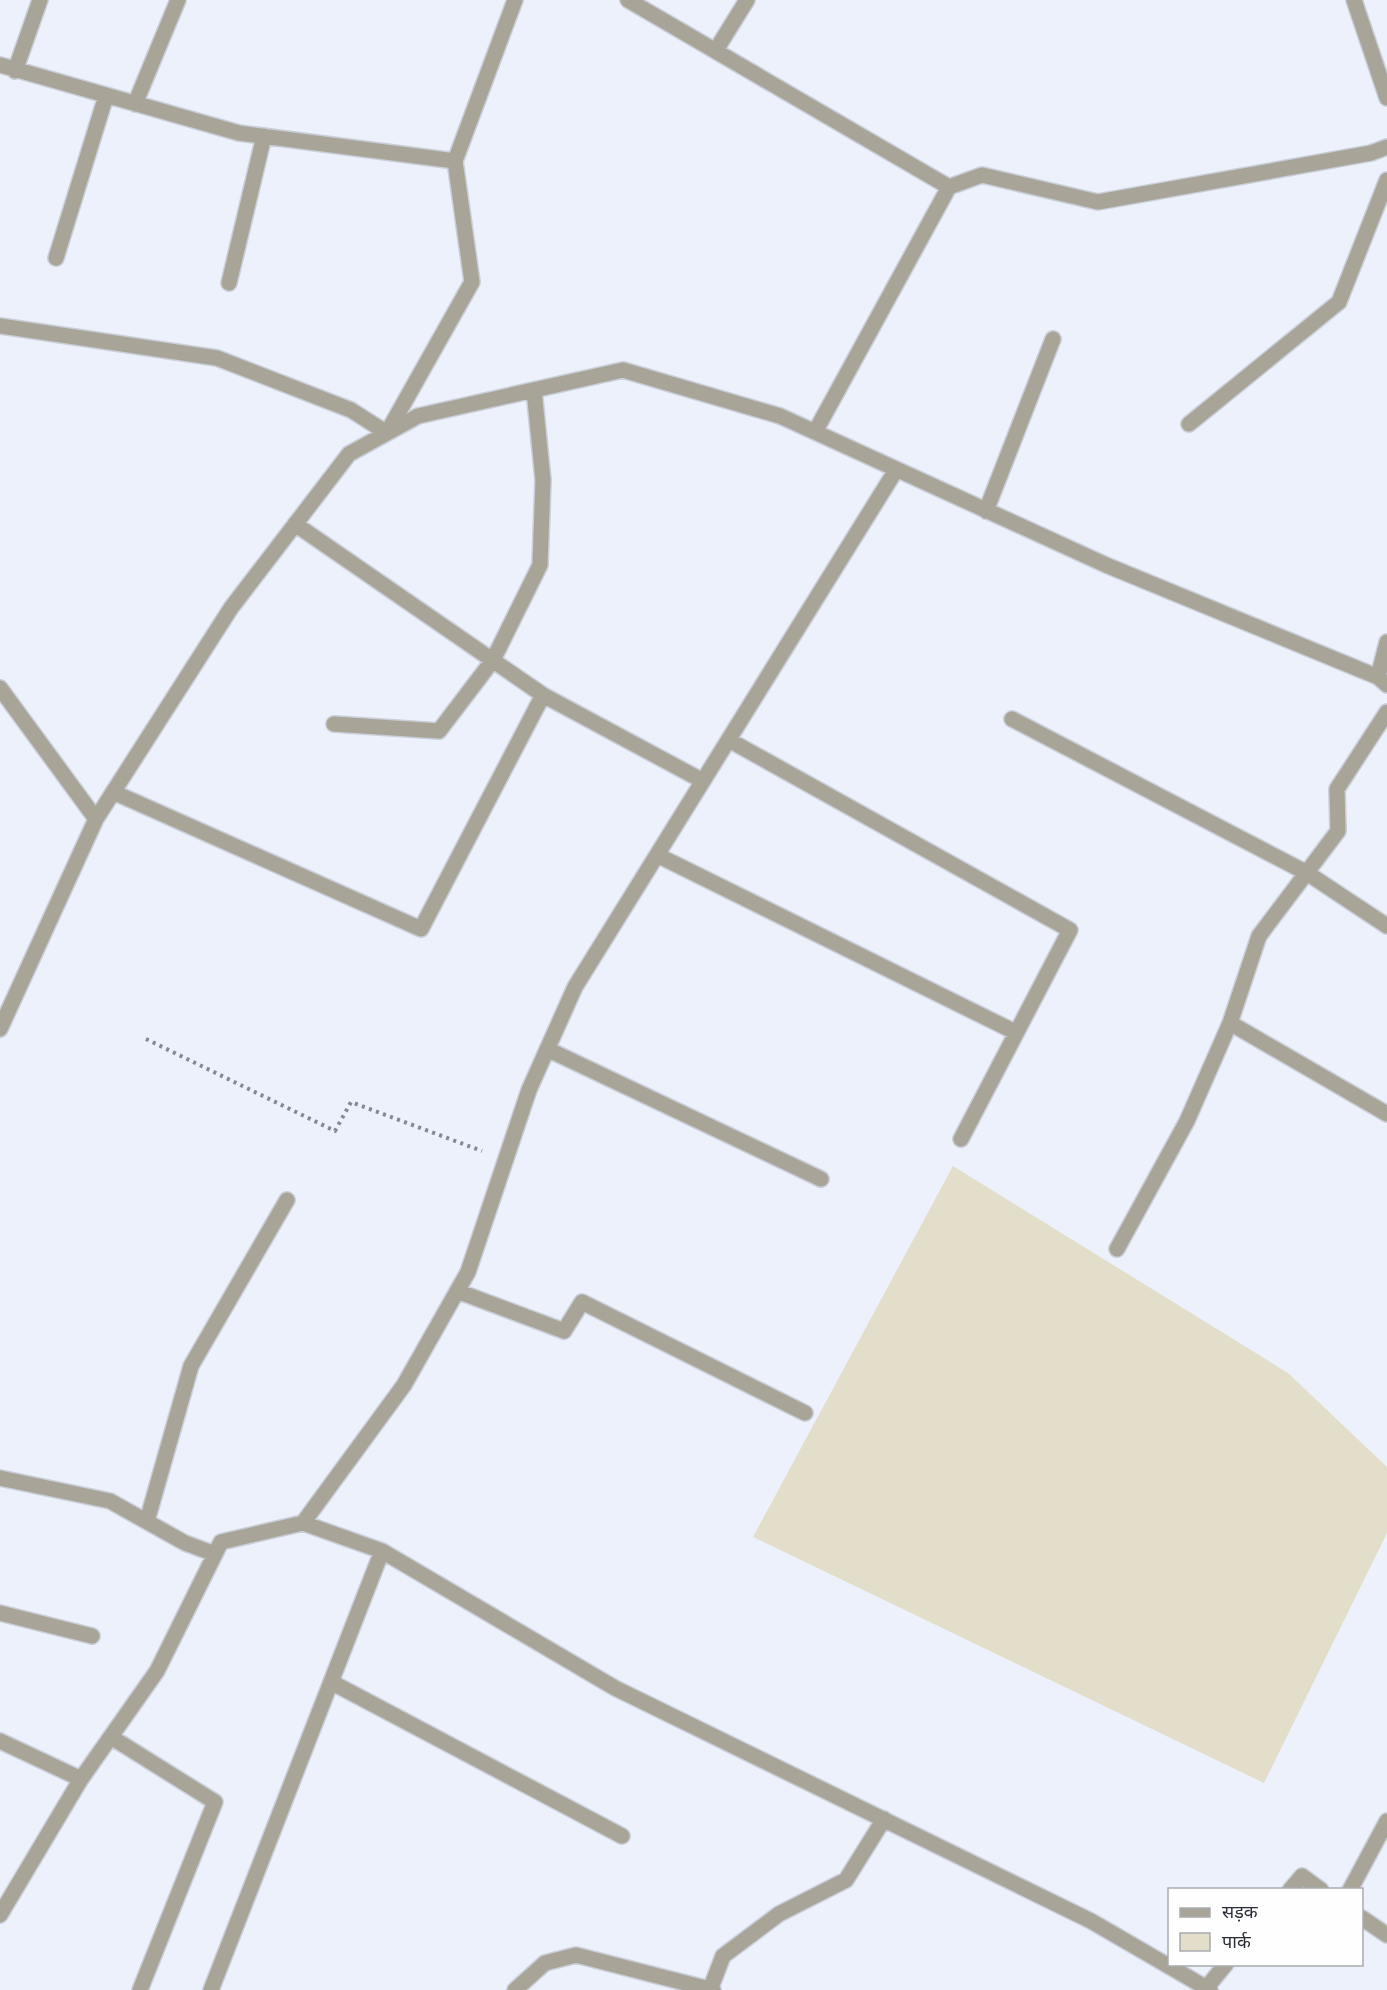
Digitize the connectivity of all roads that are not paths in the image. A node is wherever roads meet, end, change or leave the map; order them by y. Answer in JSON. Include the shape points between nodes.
{"nodes":[{"id":1,"x":40,"y":0,"type":"edge"},
{"id":2,"x":178,"y":0,"type":"edge"},
{"id":3,"x":515,"y":0,"type":"edge"},
{"id":4,"x":628,"y":0,"type":"edge"},
{"id":5,"x":747,"y":0,"type":"edge"},
{"id":6,"x":1354,"y":0,"type":"edge"},
{"id":7,"x":716,"y":50,"type":"junction"},
{"id":8,"x":0,"y":65,"type":"edge"},
{"id":9,"x":15,"y":71,"type":"junction"},
{"id":10,"x":106,"y":96,"type":"junction"},
{"id":11,"x":1387,"y":98,"type":"edge"},
{"id":12,"x":135,"y":104,"type":"junction"},
{"id":13,"x":264,"y":136,"type":"junction"},
{"id":14,"x":1387,"y":147,"type":"edge"},
{"id":15,"x":455,"y":161,"type":"junction"},
{"id":16,"x":1387,"y":180,"type":"edge"},
{"id":17,"x":948,"y":187,"type":"junction"},
{"id":18,"x":56,"y":258,"type":"dead end"},
{"id":19,"x":230,"y":282,"type":"dead end"},
{"id":20,"x":0,"y":326,"type":"edge"},
{"id":21,"x":1053,"y":339,"type":"dead end"},
{"id":22,"x":534,"y":390,"type":"junction"},
{"id":23,"x":1189,"y":424,"type":"dead end"},
{"id":24,"x":815,"y":432,"type":"junction"},
{"id":25,"x":387,"y":433,"type":"junction"},
{"id":26,"x":896,"y":470,"type":"junction"},
{"id":27,"x":986,"y":511,"type":"junction"},
{"id":28,"x":295,"y":524,"type":"junction"},
{"id":29,"x":1387,"y":642,"type":"edge"},
{"id":30,"x":493,"y":660,"type":"junction"},
{"id":31,"x":1382,"y":681,"type":"edge"},
{"id":32,"x":0,"y":688,"type":"edge"},
{"id":33,"x":543,"y":695,"type":"junction"},
{"id":34,"x":1387,"y":712,"type":"edge"},
{"id":35,"x":1012,"y":719,"type":"dead end"},
{"id":36,"x":334,"y":724,"type":"dead end"},
{"id":37,"x":729,"y":740,"type":"junction"},
{"id":38,"x":703,"y":781,"type":"junction"},
{"id":39,"x":113,"y":792,"type":"junction"},
{"id":40,"x":96,"y":819,"type":"junction"},
{"id":41,"x":657,"y":855,"type":"junction"},
{"id":42,"x":1307,"y":873,"type":"junction"},
{"id":43,"x":1387,"y":926,"type":"edge"},
{"id":44,"x":1230,"y":1023,"type":"junction"},
{"id":45,"x":0,"y":1029,"type":"edge"},
{"id":46,"x":1016,"y":1032,"type":"junction"},
{"id":47,"x":547,"y":1049,"type":"junction"},
{"id":48,"x":1387,"y":1114,"type":"edge"},
{"id":49,"x":962,"y":1139,"type":"dead end"},
{"id":50,"x":821,"y":1179,"type":"dead end"},
{"id":51,"x":287,"y":1200,"type":"dead end"},
{"id":52,"x":1117,"y":1249,"type":"dead end"},
{"id":53,"x":457,"y":1291,"type":"junction"},
{"id":54,"x":805,"y":1413,"type":"dead end"},
{"id":55,"x":0,"y":1478,"type":"edge"},
{"id":56,"x":147,"y":1521,"type":"junction"},
{"id":57,"x":303,"y":1523,"type":"junction"},
{"id":58,"x":382,"y":1551,"type":"junction"},
{"id":59,"x":215,"y":1554,"type":"junction"},
{"id":60,"x":0,"y":1613,"type":"edge"},
{"id":61,"x":92,"y":1636,"type":"dead end"},
{"id":62,"x":331,"y":1682,"type":"junction"},
{"id":63,"x":111,"y":1737,"type":"junction"},
{"id":64,"x":0,"y":1741,"type":"edge"},
{"id":65,"x":81,"y":1779,"type":"junction"},
{"id":66,"x":884,"y":1819,"type":"junction"},
{"id":67,"x":1387,"y":1821,"type":"edge"},
{"id":68,"x":622,"y":1836,"type":"dead end"},
{"id":69,"x":1292,"y":1888,"type":"edge"},
{"id":70,"x":1318,"y":1888,"type":"edge"},
{"id":71,"x":1351,"y":1888,"type":"edge"},
{"id":72,"x":0,"y":1915,"type":"edge"},
{"id":73,"x":1363,"y":1919,"type":"edge"},
{"id":74,"x":1387,"y":1935,"type":"edge"},
{"id":75,"x":1168,"y":1965,"type":"edge"},
{"id":76,"x":1170,"y":1966,"type":"edge"},
{"id":77,"x":1225,"y":1966,"type":"edge"},
{"id":78,"x":1209,"y":1988,"type":"edge"},
{"id":79,"x":140,"y":1990,"type":"edge"},
{"id":80,"x":211,"y":1990,"type":"edge"},
{"id":81,"x":515,"y":1990,"type":"edge"},
{"id":82,"x":711,"y":1990,"type":"edge"}],
"edges":[{"from":1,"to":9,"type":"street"},
{"from":2,"to":12,"type":"street"},
{"from":3,"to":15,"type":"street"},
{"from":4,"to":7,"type":"street"},
{"from":5,"to":7,"type":"street"},
{"from":6,"to":11,"type":"street"},
{"from":7,"to":17,"type":"street"},
{"from":8,"to":9,"type":"street"},
{"from":9,"to":10,"type":"street"},
{"from":10,"to":12,"type":"street"},
{"from":10,"to":18,"type":"street"},
{"from":12,"to":13,"type":"street","via":[[239,133]]},
{"from":13,"to":15,"type":"street"},
{"from":13,"to":19,"type":"street"},
{"from":14,"to":17,"type":"street","via":[[1098,202],[982,175]]},
{"from":15,"to":25,"type":"street","via":[[472,282]]},
{"from":16,"to":23,"type":"street","via":[[1339,302]]},
{"from":17,"to":24,"type":"street"},
{"from":20,"to":25,"type":"street","via":[[218,358],[351,410]]},
{"from":21,"to":27,"type":"street"},
{"from":22,"to":24,"type":"street","via":[[623,370],[780,416]]},
{"from":22,"to":25,"type":"street","via":[[418,416]]},
{"from":22,"to":30,"type":"street","via":[[543,480],[540,565]]},
{"from":24,"to":26,"type":"street"},
{"from":25,"to":28,"type":"street","via":[[349,454]]},
{"from":26,"to":27,"type":"street"},
{"from":26,"to":37,"type":"street"},
{"from":27,"to":31,"type":"street"},
{"from":28,"to":30,"type":"street"},
{"from":28,"to":39,"type":"street","via":[[231,608]]},
{"from":29,"to":31,"type":"street"},
{"from":30,"to":33,"type":"street"},
{"from":30,"to":36,"type":"street","via":[[439,731]]},
{"from":32,"to":40,"type":"street"},
{"from":33,"to":38,"type":"street"},
{"from":33,"to":39,"type":"street","via":[[421,929]]},
{"from":34,"to":42,"type":"street","via":[[1337,789],[1338,831]]},
{"from":35,"to":42,"type":"street"},
{"from":37,"to":38,"type":"street"},
{"from":37,"to":46,"type":"street","via":[[1070,930]]},
{"from":38,"to":41,"type":"street"},
{"from":39,"to":40,"type":"street"},
{"from":40,"to":45,"type":"street"},
{"from":41,"to":46,"type":"street"},
{"from":41,"to":47,"type":"street","via":[[575,987]]},
{"from":42,"to":43,"type":"street"},
{"from":42,"to":44,"type":"street","via":[[1259,936]]},
{"from":44,"to":48,"type":"street"},
{"from":44,"to":52,"type":"street","via":[[1187,1121]]},
{"from":46,"to":49,"type":"street"},
{"from":47,"to":50,"type":"street"},
{"from":47,"to":53,"type":"street","via":[[529,1090],[468,1272]]},
{"from":51,"to":56,"type":"street","via":[[191,1366]]},
{"from":53,"to":54,"type":"street","via":[[564,1331],[582,1302]]},
{"from":53,"to":57,"type":"street","via":[[404,1385]]},
{"from":55,"to":56,"type":"street","via":[[110,1501]]},
{"from":56,"to":59,"type":"street"},
{"from":57,"to":58,"type":"street"},
{"from":57,"to":59,"type":"street","via":[[221,1542]]},
{"from":58,"to":62,"type":"street"},
{"from":58,"to":66,"type":"street","via":[[615,1688]]},
{"from":59,"to":63,"type":"street","via":[[157,1671]]},
{"from":60,"to":61,"type":"street"},
{"from":62,"to":68,"type":"street"},
{"from":62,"to":80,"type":"street"},
{"from":63,"to":65,"type":"street"},
{"from":63,"to":79,"type":"street","via":[[215,1802]]},
{"from":64,"to":65,"type":"street"},
{"from":65,"to":72,"type":"street"},
{"from":66,"to":75,"type":"street","via":[[1091,1921]]},
{"from":66,"to":82,"type":"street","via":[[846,1880],[779,1914],[723,1956]]},
{"from":67,"to":71,"type":"street"},
{"from":69,"to":70,"type":"street","via":[[1302,1876]]},
{"from":73,"to":74,"type":"street"},
{"from":76,"to":78,"type":"street"},
{"from":77,"to":78,"type":"street"},
{"from":81,"to":82,"type":"street","via":[[545,1963],[576,1955]]}]}
